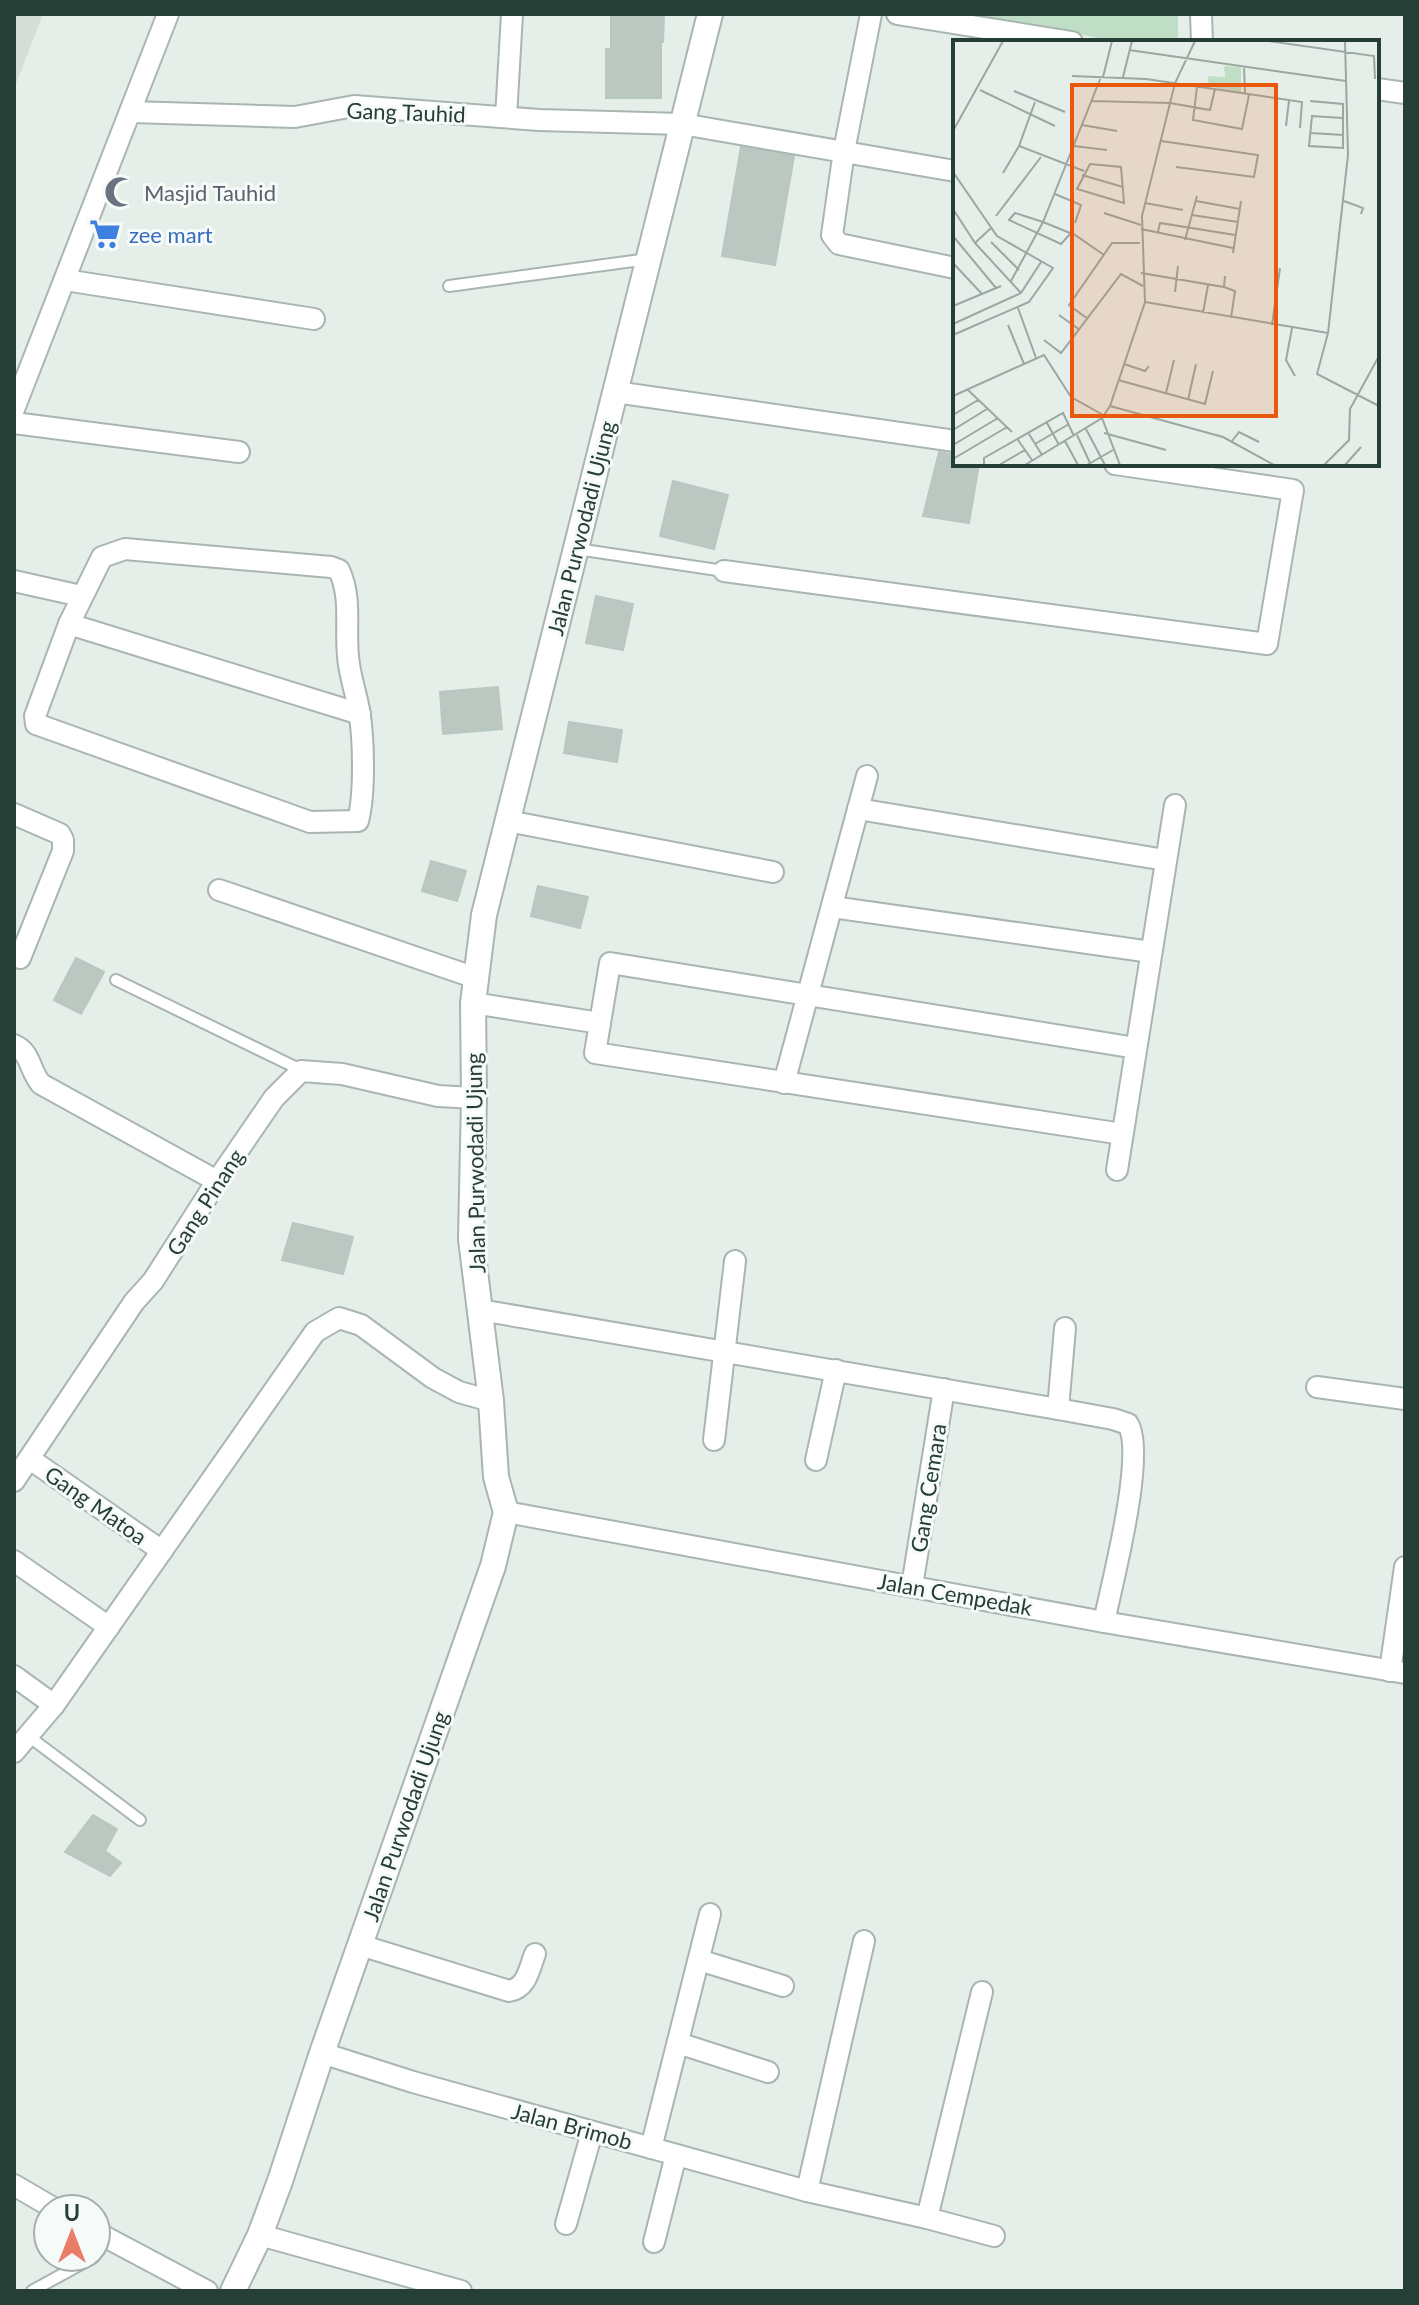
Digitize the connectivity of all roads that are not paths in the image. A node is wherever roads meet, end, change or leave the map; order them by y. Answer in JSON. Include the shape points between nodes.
{"nodes":[{"id":1,"x":168,"y":14,"type":"edge"},
{"id":2,"x":512,"y":14,"type":"edge"},
{"id":3,"x":710,"y":14,"type":"edge"},
{"id":4,"x":871,"y":14,"type":"edge"},
{"id":5,"x":897,"y":14,"type":"edge"},
{"id":6,"x":1201,"y":14,"type":"edge"},
{"id":7,"x":990,"y":36,"type":"edge"},
{"id":8,"x":1045,"y":40,"type":"edge"},
{"id":9,"x":1202,"y":40,"type":"edge"},
{"id":10,"x":1379,"y":89,"type":"edge"},
{"id":11,"x":1405,"y":93,"type":"edge"},
{"id":12,"x":130,"y":112,"type":"junction"},
{"id":13,"x":506,"y":117,"type":"junction"},
{"id":14,"x":682,"y":124,"type":"junction"},
{"id":15,"x":844,"y":151,"type":"junction"},
{"id":16,"x":953,"y":171,"type":"edge"},
{"id":17,"x":648,"y":259,"type":"junction"},
{"id":18,"x":953,"y":268,"type":"edge"},
{"id":19,"x":65,"y":280,"type":"junction"},
{"id":20,"x":449,"y":286,"type":"dead end"},
{"id":21,"x":314,"y":319,"type":"dead end"},
{"id":22,"x":615,"y":392,"type":"junction"},
{"id":23,"x":14,"y":409,"type":"edge"},
{"id":24,"x":14,"y":423,"type":"edge"},
{"id":25,"x":953,"y":441,"type":"edge"},
{"id":26,"x":239,"y":452,"type":"dead end"},
{"id":27,"x":1129,"y":466,"type":"edge"},
{"id":28,"x":575,"y":549,"type":"junction"},
{"id":29,"x":724,"y":571,"type":"joint"},
{"id":30,"x":14,"y":581,"type":"edge"},
{"id":31,"x":81,"y":596,"type":"junction"},
{"id":32,"x":69,"y":624,"type":"junction"},
{"id":33,"x":360,"y":714,"type":"junction"},
{"id":34,"x":867,"y":776,"type":"dead end"},
{"id":35,"x":1175,"y":805,"type":"dead end"},
{"id":36,"x":858,"y":809,"type":"junction"},
{"id":37,"x":14,"y":814,"type":"edge"},
{"id":38,"x":508,"y":821,"type":"junction"},
{"id":39,"x":1165,"y":860,"type":"junction"},
{"id":40,"x":773,"y":872,"type":"dead end"},
{"id":41,"x":219,"y":890,"type":"dead end"},
{"id":42,"x":832,"y":907,"type":"junction"},
{"id":43,"x":1151,"y":952,"type":"junction"},
{"id":44,"x":20,"y":958,"type":"dead end"},
{"id":45,"x":476,"y":978,"type":"junction"},
{"id":46,"x":116,"y":980,"type":"dead end"},
{"id":47,"x":808,"y":995,"type":"junction"},
{"id":48,"x":473,"y":1003,"type":"junction"},
{"id":49,"x":600,"y":1023,"type":"junction"},
{"id":50,"x":14,"y":1045,"type":"edge"},
{"id":51,"x":1136,"y":1048,"type":"junction"},
{"id":52,"x":301,"y":1071,"type":"junction"},
{"id":53,"x":784,"y":1083,"type":"junction"},
{"id":54,"x":474,"y":1098,"type":"junction"},
{"id":55,"x":1122,"y":1134,"type":"junction"},
{"id":56,"x":1117,"y":1170,"type":"dead end"},
{"id":57,"x":217,"y":1181,"type":"junction"},
{"id":58,"x":735,"y":1261,"type":"dead end"},
{"id":59,"x":480,"y":1310,"type":"junction"},
{"id":60,"x":1065,"y":1328,"type":"dead end"},
{"id":61,"x":724,"y":1351,"type":"junction"},
{"id":62,"x":836,"y":1370,"type":"junction"},
{"id":63,"x":1317,"y":1387,"type":"dead end"},
{"id":64,"x":944,"y":1389,"type":"junction"},
{"id":65,"x":1405,"y":1399,"type":"edge"},
{"id":66,"x":491,"y":1401,"type":"junction"},
{"id":67,"x":1058,"y":1409,"type":"junction"},
{"id":68,"x":714,"y":1440,"type":"dead end"},
{"id":69,"x":30,"y":1459,"type":"junction"},
{"id":70,"x":816,"y":1460,"type":"dead end"},
{"id":71,"x":14,"y":1481,"type":"edge"},
{"id":72,"x":506,"y":1512,"type":"junction"},
{"id":73,"x":162,"y":1551,"type":"junction"},
{"id":74,"x":14,"y":1561,"type":"edge"},
{"id":75,"x":1405,"y":1567,"type":"edge"},
{"id":76,"x":912,"y":1586,"type":"junction"},
{"id":77,"x":1104,"y":1622,"type":"junction"},
{"id":78,"x":109,"y":1627,"type":"junction"},
{"id":79,"x":1398,"y":1672,"type":"edge"},
{"id":80,"x":14,"y":1676,"type":"edge"},
{"id":81,"x":54,"y":1705,"type":"junction"},
{"id":82,"x":27,"y":1735,"type":"junction"},
{"id":83,"x":14,"y":1752,"type":"edge"},
{"id":84,"x":140,"y":1820,"type":"dead end"},
{"id":85,"x":710,"y":1914,"type":"dead end"},
{"id":86,"x":864,"y":1941,"type":"dead end"},
{"id":87,"x":360,"y":1945,"type":"junction"},
{"id":88,"x":535,"y":1954,"type":"dead end"},
{"id":89,"x":699,"y":1960,"type":"junction"},
{"id":90,"x":783,"y":1986,"type":"dead end"},
{"id":91,"x":982,"y":1992,"type":"dead end"},
{"id":92,"x":678,"y":2043,"type":"junction"},
{"id":93,"x":322,"y":2053,"type":"junction"},
{"id":94,"x":768,"y":2072,"type":"dead end"},
{"id":95,"x":592,"y":2132,"type":"junction"},
{"id":96,"x":651,"y":2148,"type":"junction"},
{"id":97,"x":676,"y":2155,"type":"junction"},
{"id":98,"x":14,"y":2185,"type":"edge"},
{"id":99,"x":815,"y":2194,"type":"junction"},
{"id":100,"x":32,"y":2196,"type":"edge"},
{"id":101,"x":927,"y":2218,"type":"junction"},
{"id":102,"x":566,"y":2224,"type":"dead end"},
{"id":103,"x":260,"y":2235,"type":"junction"},
{"id":104,"x":994,"y":2236,"type":"dead end"},
{"id":105,"x":112,"y":2241,"type":"edge"},
{"id":106,"x":654,"y":2242,"type":"dead end"},
{"id":107,"x":118,"y":2244,"type":"junction"},
{"id":108,"x":112,"y":2247,"type":"edge"},
{"id":109,"x":64,"y":2273,"type":"edge"},
{"id":110,"x":32,"y":2291,"type":"edge"},
{"id":111,"x":207,"y":2291,"type":"edge"},
{"id":112,"x":233,"y":2291,"type":"edge"},
{"id":113,"x":461,"y":2291,"type":"edge"}],
"edges":[{"from":1,"to":12,"type":"street"},
{"from":2,"to":13,"type":"street"},
{"from":3,"to":14,"type":"street","name":"Jalan Purwodadi Ujung"},
{"from":4,"to":15,"type":"street"},
{"from":5,"to":7,"type":"street"},
{"from":6,"to":9,"type":"street"},
{"from":7,"to":8,"type":"street"},
{"from":10,"to":11,"type":"street"},
{"from":12,"to":13,"type":"street","name":"Gang Tauhid","via":[[295,117],[354,106]]},
{"from":12,"to":19,"type":"street"},
{"from":13,"to":14,"type":"street","name":"Gang Tauhid"},
{"from":14,"to":15,"type":"street","name":"Gang Tauhid"},
{"from":14,"to":17,"type":"street","name":"Jalan Purwodadi Ujung"},
{"from":15,"to":16,"type":"street","name":"Gang Tauhid"},
{"from":15,"to":18,"type":"street","via":[[834,239]]},
{"from":17,"to":20,"type":"lane"},
{"from":17,"to":22,"type":"street","name":"Jalan Purwodadi Ujung"},
{"from":19,"to":21,"type":"street"},
{"from":19,"to":23,"type":"street"},
{"from":22,"to":25,"type":"street"},
{"from":22,"to":28,"type":"street","name":"Jalan Purwodadi Ujung"},
{"from":24,"to":26,"type":"street"},
{"from":27,"to":29,"type":"street","via":[[1293,490],[1267,644]]},
{"from":28,"to":29,"type":"lane"},
{"from":28,"to":38,"type":"street","name":"Jalan Purwodadi Ujung"},
{"from":30,"to":31,"type":"street"},
{"from":31,"to":32,"type":"street"},
{"from":31,"to":33,"type":"street","via":[[102,557],[125,549],[339,570],[349,609],[348,656]]},
{"from":32,"to":33,"type":"street"},
{"from":32,"to":33,"type":"street","via":[[36,724],[310,822],[358,821],[363,801]]},
{"from":34,"to":36,"type":"street"},
{"from":35,"to":39,"type":"street"},
{"from":36,"to":39,"type":"street"},
{"from":36,"to":42,"type":"street"},
{"from":37,"to":44,"type":"street","via":[[63,840]]},
{"from":38,"to":40,"type":"street"},
{"from":38,"to":45,"type":"street","name":"Jalan Purwodadi Ujung","via":[[484,915]]},
{"from":39,"to":43,"type":"street"},
{"from":41,"to":45,"type":"street"},
{"from":42,"to":43,"type":"street"},
{"from":42,"to":47,"type":"street"},
{"from":43,"to":51,"type":"street"},
{"from":45,"to":48,"type":"street","name":"Jalan Purwodadi Ujung"},
{"from":46,"to":52,"type":"lane"},
{"from":47,"to":49,"type":"street","via":[[610,963]]},
{"from":47,"to":51,"type":"street"},
{"from":47,"to":53,"type":"street"},
{"from":48,"to":49,"type":"street"},
{"from":48,"to":54,"type":"street","name":"Jalan Purwodadi Ujung"},
{"from":49,"to":53,"type":"street","via":[[595,1053]]},
{"from":50,"to":57,"type":"street","via":[[29,1058],[41,1084]]},
{"from":51,"to":55,"type":"street"},
{"from":52,"to":54,"type":"street"},
{"from":52,"to":57,"type":"street","name":"Gang Pinang","via":[[274,1098]]},
{"from":53,"to":55,"type":"street"},
{"from":54,"to":59,"type":"street","name":"Jalan Purwodadi Ujung","via":[[471,1239]]},
{"from":55,"to":56,"type":"street"},
{"from":57,"to":69,"type":"street","name":"Gang Pinang"},
{"from":58,"to":61,"type":"street"},
{"from":59,"to":61,"type":"street"},
{"from":59,"to":66,"type":"street","name":"Jalan Purwodadi Ujung"},
{"from":60,"to":67,"type":"street"},
{"from":61,"to":62,"type":"street"},
{"from":61,"to":68,"type":"street"},
{"from":62,"to":64,"type":"street"},
{"from":62,"to":70,"type":"street"},
{"from":63,"to":65,"type":"street"},
{"from":64,"to":67,"type":"street"},
{"from":64,"to":76,"type":"street","name":"Gang Cemara"},
{"from":66,"to":72,"type":"street","name":"Jalan Purwodadi Ujung","via":[[496,1477]]},
{"from":66,"to":73,"type":"street","via":[[433,1378],[361,1325],[339,1318],[315,1332]]},
{"from":67,"to":77,"type":"street","via":[[1113,1419],[1128,1424],[1133,1433],[1131,1487]]},
{"from":69,"to":71,"type":"street","name":"Gang Pinang"},
{"from":69,"to":73,"type":"street","name":"Gang Matoa"},
{"from":72,"to":76,"type":"street","name":"Jalan Cempedak"},
{"from":72,"to":87,"type":"street","name":"Jalan Purwodadi Ujung","via":[[493,1566]]},
{"from":73,"to":78,"type":"street"},
{"from":74,"to":78,"type":"street"},
{"from":75,"to":79,"type":"street"},
{"from":76,"to":77,"type":"street","name":"Jalan Cempedak"},
{"from":77,"to":79,"type":"street","name":"Jalan Cempedak"},
{"from":78,"to":81,"type":"street"},
{"from":80,"to":81,"type":"street"},
{"from":81,"to":82,"type":"street"},
{"from":82,"to":83,"type":"street"},
{"from":82,"to":84,"type":"lane"},
{"from":85,"to":89,"type":"street"},
{"from":86,"to":99,"type":"street"},
{"from":87,"to":88,"type":"street","via":[[509,1991],[523,1986]]},
{"from":87,"to":93,"type":"street","name":"Jalan Purwodadi Ujung"},
{"from":89,"to":90,"type":"street"},
{"from":89,"to":92,"type":"street"},
{"from":91,"to":101,"type":"street"},
{"from":92,"to":94,"type":"street"},
{"from":92,"to":96,"type":"street"},
{"from":93,"to":95,"type":"street","name":"Jalan Brimob"},
{"from":93,"to":103,"type":"street","name":"Jalan Purwodadi Ujung"},
{"from":95,"to":96,"type":"street","name":"Jalan Brimob"},
{"from":95,"to":102,"type":"street"},
{"from":96,"to":97,"type":"street","name":"Jalan Brimob"},
{"from":97,"to":99,"type":"street","name":"Jalan Brimob"},
{"from":97,"to":106,"type":"street"},
{"from":98,"to":100,"type":"street"},
{"from":99,"to":101,"type":"street","name":"Jalan Brimob"},
{"from":101,"to":104,"type":"street","name":"Jalan Brimob"},
{"from":103,"to":112,"type":"street","name":"Jalan Purwodadi Ujung"},
{"from":103,"to":113,"type":"street"},
{"from":105,"to":107,"type":"street"},
{"from":107,"to":108,"type":"lane"},
{"from":107,"to":111,"type":"street"},
{"from":109,"to":110,"type":"lane"}]}
